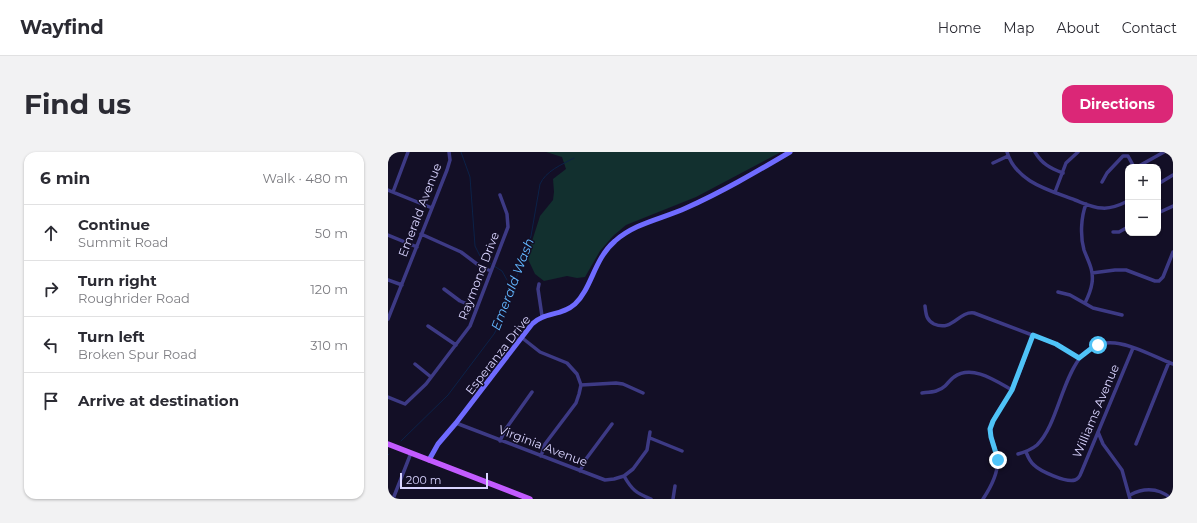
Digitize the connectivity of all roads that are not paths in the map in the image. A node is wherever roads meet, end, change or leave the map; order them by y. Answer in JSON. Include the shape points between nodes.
{"nodes":[{"id":1,"x":408,"y":152,"type":"edge"},
{"id":2,"x":449,"y":152,"type":"edge"},
{"id":3,"x":790,"y":152,"type":"edge"},
{"id":4,"x":1035,"y":152,"type":"edge"},
{"id":5,"x":1078,"y":152,"type":"edge"},
{"id":6,"x":1164,"y":152,"type":"edge"},
{"id":7,"x":1007,"y":154,"type":"edge"},
{"id":8,"x":993,"y":163,"type":"dead end"},
{"id":9,"x":1132,"y":164,"type":"edge"},
{"id":10,"x":1142,"y":164,"type":"edge"},
{"id":11,"x":1063,"y":173,"type":"junction"},
{"id":12,"x":1173,"y":175,"type":"edge"},
{"id":13,"x":1102,"y":182,"type":"dead end"},
{"id":14,"x":1161,"y":182,"type":"edge"},
{"id":15,"x":388,"y":190,"type":"edge"},
{"id":16,"x":393,"y":192,"type":"junction"},
{"id":17,"x":1055,"y":192,"type":"junction"},
{"id":18,"x":500,"y":195,"type":"dead end"},
{"id":19,"x":1125,"y":202,"type":"edge"},
{"id":20,"x":1086,"y":204,"type":"junction"},
{"id":21,"x":1173,"y":206,"type":"edge"},
{"id":22,"x":432,"y":208,"type":"junction"},
{"id":23,"x":1161,"y":212,"type":"edge"},
{"id":24,"x":1125,"y":229,"type":"edge"},
{"id":25,"x":1113,"y":232,"type":"dead end"},
{"id":26,"x":421,"y":234,"type":"junction"},
{"id":27,"x":388,"y":235,"type":"edge"},
{"id":28,"x":416,"y":247,"type":"junction"},
{"id":29,"x":1173,"y":252,"type":"edge"},
{"id":30,"x":492,"y":269,"type":"junction"},
{"id":31,"x":1092,"y":273,"type":"junction"},
{"id":32,"x":388,"y":280,"type":"edge"},
{"id":33,"x":539,"y":284,"type":"dead end"},
{"id":34,"x":402,"y":285,"type":"junction"},
{"id":35,"x":444,"y":289,"type":"dead end"},
{"id":36,"x":1058,"y":292,"type":"dead end"},
{"id":37,"x":1085,"y":303,"type":"junction"},
{"id":38,"x":925,"y":306,"type":"dead end"},
{"id":39,"x":478,"y":308,"type":"junction"},
{"id":40,"x":1122,"y":315,"type":"dead end"},
{"id":41,"x":542,"y":316,"type":"junction"},
{"id":42,"x":388,"y":320,"type":"edge"},
{"id":43,"x":428,"y":326,"type":"dead end"},
{"id":44,"x":1033,"y":335,"type":"junction"},
{"id":45,"x":521,"y":338,"type":"junction"},
{"id":46,"x":456,"y":345,"type":"junction"},
{"id":47,"x":1134,"y":348,"type":"junction"},
{"id":48,"x":1079,"y":358,"type":"junction"},
{"id":49,"x":1171,"y":363,"type":"edge"},
{"id":50,"x":415,"y":364,"type":"dead end"},
{"id":51,"x":432,"y":377,"type":"junction"},
{"id":52,"x":581,"y":385,"type":"junction"},
{"id":53,"x":1012,"y":390,"type":"junction"},
{"id":54,"x":532,"y":392,"type":"dead end"},
{"id":55,"x":643,"y":393,"type":"dead end"},
{"id":56,"x":922,"y":393,"type":"dead end"},
{"id":57,"x":388,"y":397,"type":"edge"},
{"id":58,"x":456,"y":424,"type":"junction"},
{"id":59,"x":612,"y":424,"type":"dead end"},
{"id":60,"x":650,"y":432,"type":"dead end"},
{"id":61,"x":1098,"y":432,"type":"junction"},
{"id":62,"x":650,"y":438,"type":"junction"},
{"id":63,"x":500,"y":440,"type":"junction"},
{"id":64,"x":388,"y":444,"type":"edge"},
{"id":65,"x":1136,"y":444,"type":"dead end"},
{"id":66,"x":682,"y":451,"type":"dead end"},
{"id":67,"x":1026,"y":452,"type":"junction"},
{"id":68,"x":411,"y":453,"type":"junction"},
{"id":69,"x":1018,"y":454,"type":"dead end"},
{"id":70,"x":541,"y":456,"type":"junction"},
{"id":71,"x":428,"y":460,"type":"junction"},
{"id":72,"x":580,"y":471,"type":"junction"},
{"id":73,"x":624,"y":476,"type":"junction"},
{"id":74,"x":676,"y":486,"type":"dead end"},
{"id":75,"x":1130,"y":497,"type":"edge"},
{"id":76,"x":392,"y":499,"type":"edge"},
{"id":77,"x":530,"y":499,"type":"edge"},
{"id":78,"x":651,"y":499,"type":"edge"},
{"id":79,"x":674,"y":499,"type":"edge"},
{"id":80,"x":983,"y":499,"type":"edge"},
{"id":81,"x":1172,"y":499,"type":"edge"}],
"edges":[{"from":1,"to":16,"type":"street"},
{"from":2,"to":22,"type":"street","name":"Emerald Avenue","via":[[450,160]]},
{"from":3,"to":41,"type":"main road","name":"Esperanza Drive","via":[[757,172],[685,208],[626,232],[600,258],[583,294],[574,305],[560,313]]},
{"from":4,"to":11,"type":"street","via":[[1050,168]]},
{"from":5,"to":11,"type":"street","via":[[1066,163]]},
{"from":6,"to":10,"type":"street"},
{"from":7,"to":8,"type":"street"},
{"from":7,"to":17,"type":"street","via":[[1013,166],[1023,176]]},
{"from":9,"to":13,"type":"street","via":[[1128,156],[1123,156]]},
{"from":11,"to":17,"type":"street"},
{"from":12,"to":14,"type":"street"},
{"from":15,"to":16,"type":"street"},
{"from":16,"to":22,"type":"street"},
{"from":17,"to":20,"type":"street"},
{"from":18,"to":30,"type":"street","name":"Raymond Drive","via":[[507,214],[508,227]]},
{"from":19,"to":20,"type":"street","via":[[1108,208]]},
{"from":20,"to":31,"type":"street","via":[[1082,218],[1083,244]]},
{"from":21,"to":23,"type":"street"},
{"from":22,"to":26,"type":"street","name":"Emerald Avenue"},
{"from":24,"to":25,"type":"street"},
{"from":26,"to":28,"type":"street","name":"Emerald Avenue"},
{"from":26,"to":30,"type":"street","via":[[461,252],[481,267]]},
{"from":27,"to":28,"type":"street"},
{"from":28,"to":34,"type":"street","name":"Emerald Avenue"},
{"from":29,"to":31,"type":"street","via":[[1160,282],[1126,270]]},
{"from":30,"to":39,"type":"street","name":"Raymond Drive"},
{"from":31,"to":37,"type":"street","via":[[1091,288]]},
{"from":32,"to":34,"type":"street"},
{"from":33,"to":41,"type":"street"},
{"from":34,"to":42,"type":"street","name":"Emerald Avenue"},
{"from":35,"to":39,"type":"street","via":[[460,301]]},
{"from":36,"to":37,"type":"street"},
{"from":37,"to":40,"type":"street"},
{"from":38,"to":44,"type":"street","via":[[927,318],[940,326],[949,325],[967,313],[974,313]]},
{"from":39,"to":46,"type":"street","name":"Raymond Drive","via":[[470,326]]},
{"from":41,"to":45,"type":"main road","name":"Esperanza Drive"},
{"from":43,"to":46,"type":"street"},
{"from":44,"to":48,"type":"street","via":[[1056,344]]},
{"from":44,"to":53,"type":"street"},
{"from":45,"to":52,"type":"street","via":[[540,352],[567,363],[577,374]]},
{"from":45,"to":58,"type":"main road","name":"Esperanza Drive"},
{"from":46,"to":51,"type":"street","name":"Raymond Drive"},
{"from":47,"to":48,"type":"street","via":[[1106,343],[1092,348]]},
{"from":47,"to":49,"type":"street"},
{"from":47,"to":61,"type":"street","name":"Williams Avenue"},
{"from":48,"to":67,"type":"street","via":[[1047,431],[1037,445]]},
{"from":49,"to":65,"type":"street"},
{"from":50,"to":51,"type":"street"},
{"from":51,"to":57,"type":"street","name":"Raymond Drive","via":[[405,404]]},
{"from":52,"to":55,"type":"street","via":[[616,383]]},
{"from":52,"to":70,"type":"street","via":[[576,403],[545,444]]},
{"from":53,"to":56,"type":"street","via":[[984,376],[968,372],[956,376],[937,391]]},
{"from":53,"to":80,"type":"street","via":[[990,429],[997,465],[991,485]]},
{"from":54,"to":63,"type":"street"},
{"from":58,"to":63,"type":"street","name":"Virginia Avenue"},
{"from":58,"to":71,"type":"main road","name":"Esperanza Drive"},
{"from":59,"to":72,"type":"street","via":[[586,458]]},
{"from":60,"to":62,"type":"street"},
{"from":61,"to":67,"type":"street","name":"Williams Avenue","via":[[1081,473],[1075,480],[1064,480],[1041,470],[1034,466]]},
{"from":61,"to":75,"type":"street","via":[[1103,444],[1122,470]]},
{"from":62,"to":66,"type":"street"},
{"from":62,"to":73,"type":"street","via":[[647,450]]},
{"from":63,"to":70,"type":"street","name":"Virginia Avenue"},
{"from":64,"to":68,"type":"main road"},
{"from":67,"to":69,"type":"street"},
{"from":68,"to":71,"type":"main road"},
{"from":68,"to":76,"type":"street"},
{"from":70,"to":72,"type":"street","name":"Virginia Avenue"},
{"from":71,"to":77,"type":"main road"},
{"from":72,"to":73,"type":"street","name":"Virginia Avenue","via":[[605,480]]},
{"from":73,"to":78,"type":"street","via":[[635,492]]},
{"from":74,"to":79,"type":"street"},
{"from":75,"to":81,"type":"street","via":[[1137,491],[1152,489]]}]}
